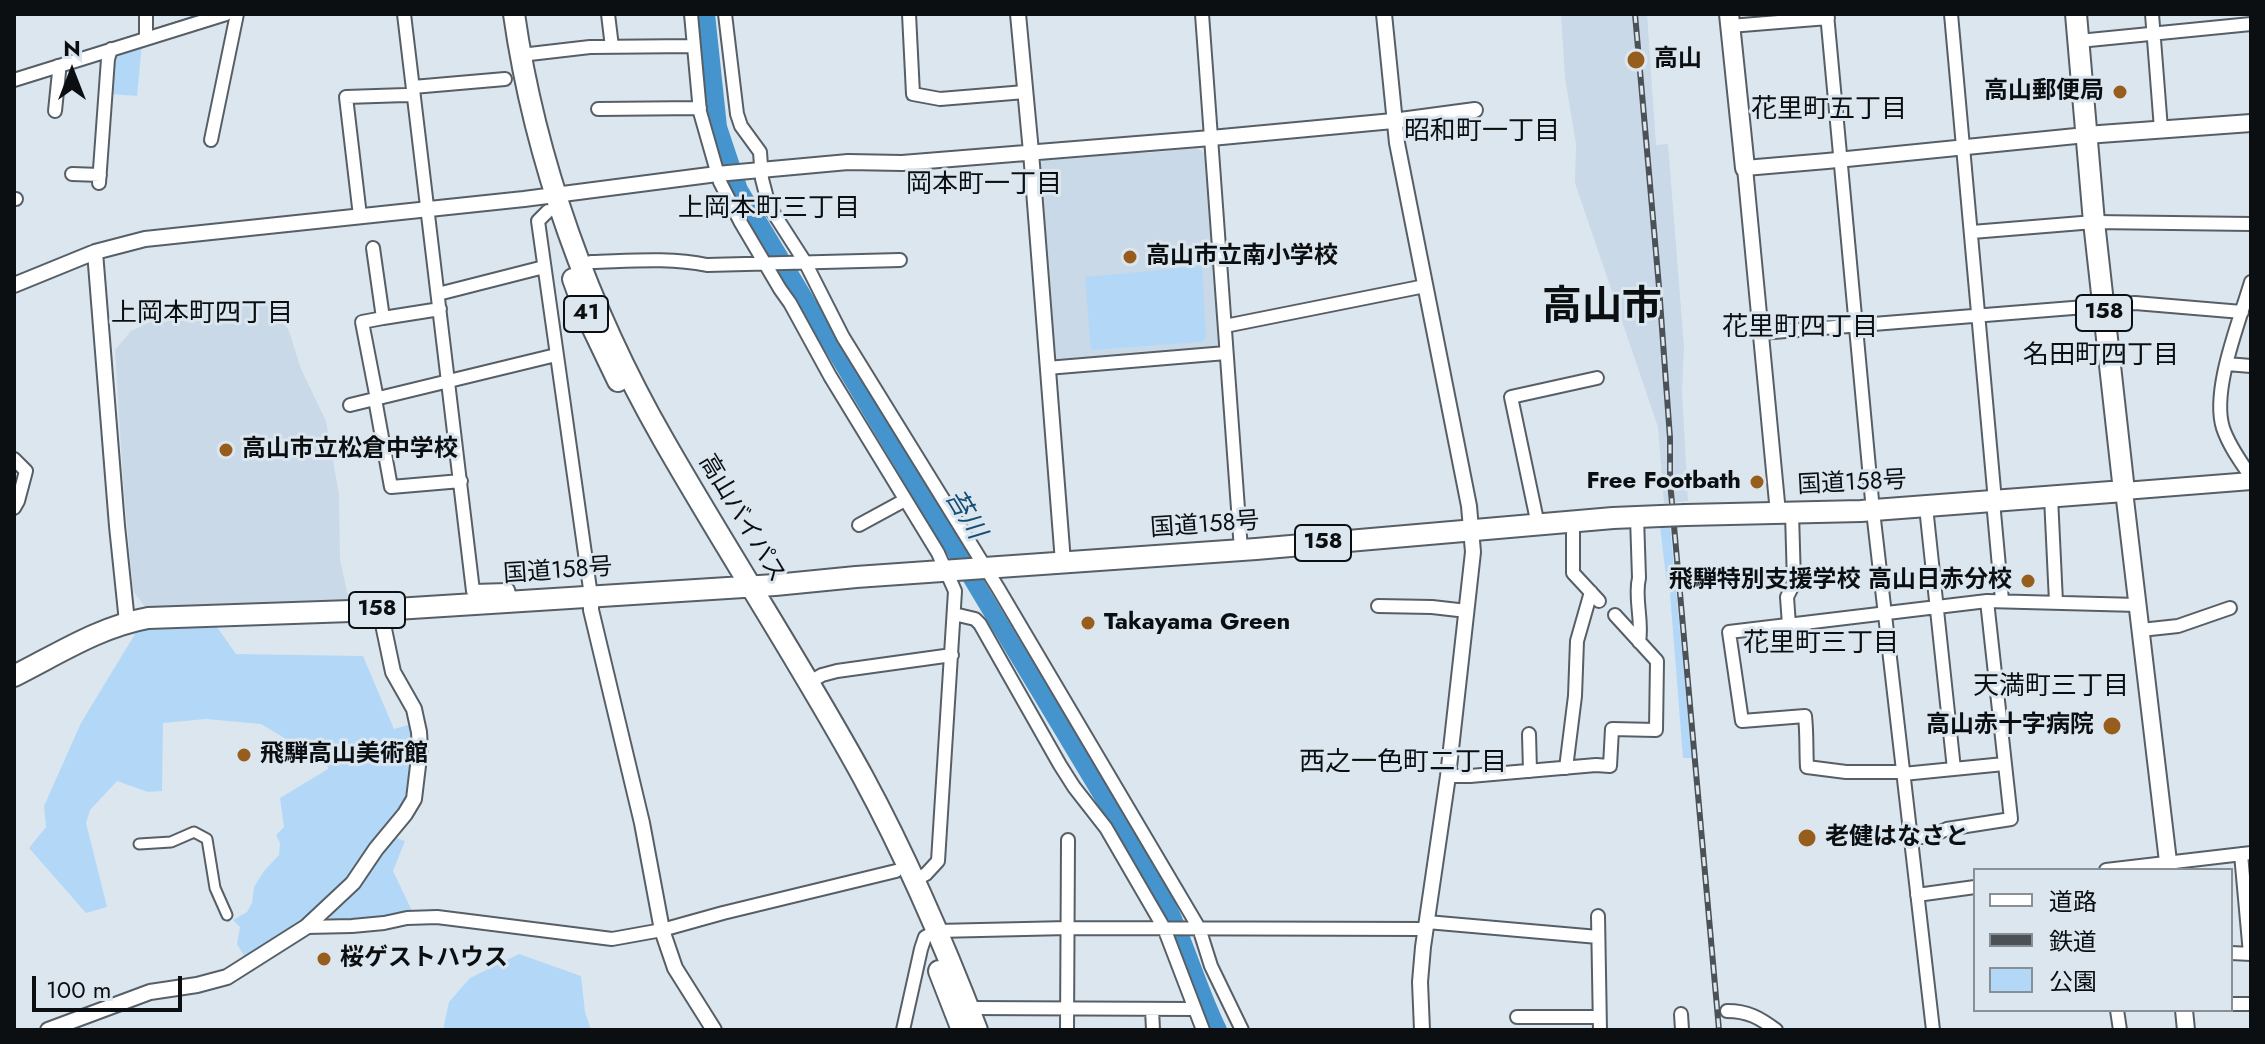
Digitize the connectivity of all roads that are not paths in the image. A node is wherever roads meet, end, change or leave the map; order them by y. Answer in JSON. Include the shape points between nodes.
{"nodes":[{"id":1,"x":146,"y":14,"type":"edge"},
{"id":2,"x":226,"y":14,"type":"edge"},
{"id":3,"x":237,"y":14,"type":"edge"},
{"id":4,"x":404,"y":14,"type":"edge"},
{"id":5,"x":500,"y":14,"type":"edge"},
{"id":6,"x":514,"y":14,"type":"edge"},
{"id":7,"x":608,"y":14,"type":"edge"},
{"id":8,"x":691,"y":14,"type":"edge"},
{"id":9,"x":725,"y":14,"type":"edge"},
{"id":10,"x":909,"y":14,"type":"edge"},
{"id":11,"x":1018,"y":14,"type":"edge"},
{"id":12,"x":1202,"y":14,"type":"edge"},
{"id":13,"x":1384,"y":14,"type":"edge"},
{"id":14,"x":1951,"y":14,"type":"edge"},
{"id":15,"x":2076,"y":14,"type":"edge"},
{"id":16,"x":2152,"y":14,"type":"edge"},
{"id":17,"x":1827,"y":16,"type":"edge"},
{"id":18,"x":194,"y":18,"type":"edge"},
{"id":19,"x":1730,"y":20,"type":"edge"},
{"id":20,"x":2251,"y":24,"type":"edge"},
{"id":21,"x":146,"y":34,"type":"junction"},
{"id":22,"x":2153,"y":34,"type":"junction"},
{"id":23,"x":2079,"y":41,"type":"junction"},
{"id":24,"x":694,"y":46,"type":"junction"},
{"id":25,"x":612,"y":47,"type":"junction"},
{"id":26,"x":111,"y":49,"type":"junction"},
{"id":27,"x":521,"y":55,"type":"junction"},
{"id":28,"x":58,"y":66,"type":"junction"},
{"id":29,"x":505,"y":79,"type":"dead end"},
{"id":30,"x":14,"y":80,"type":"edge"},
{"id":31,"x":414,"y":92,"type":"junction"},
{"id":32,"x":1025,"y":92,"type":"junction"},
{"id":33,"x":700,"y":108,"type":"junction"},
{"id":34,"x":598,"y":109,"type":"dead end"},
{"id":35,"x":1475,"y":110,"type":"dead end"},
{"id":36,"x":55,"y":111,"type":"dead end"},
{"id":37,"x":1393,"y":121,"type":"junction"},
{"id":38,"x":2251,"y":123,"type":"edge"},
{"id":39,"x":2161,"y":129,"type":"junction"},
{"id":40,"x":2086,"y":135,"type":"junction"},
{"id":41,"x":1211,"y":138,"type":"junction"},
{"id":42,"x":211,"y":140,"type":"dead end"},
{"id":43,"x":1963,"y":148,"type":"junction"},
{"id":44,"x":1031,"y":152,"type":"junction"},
{"id":45,"x":1841,"y":160,"type":"junction"},
{"id":46,"x":1745,"y":168,"type":"junction"},
{"id":47,"x":758,"y":171,"type":"junction"},
{"id":48,"x":72,"y":174,"type":"dead end"},
{"id":49,"x":720,"y":174,"type":"junction"},
{"id":50,"x":548,"y":200,"type":"junction"},
{"id":51,"x":428,"y":209,"type":"junction"},
{"id":52,"x":360,"y":216,"type":"junction"},
{"id":53,"x":2094,"y":222,"type":"junction"},
{"id":54,"x":2251,"y":224,"type":"edge"},
{"id":55,"x":1972,"y":232,"type":"junction"},
{"id":56,"x":373,"y":248,"type":"dead end"},
{"id":57,"x":95,"y":252,"type":"junction"},
{"id":58,"x":900,"y":260,"type":"dead end"},
{"id":59,"x":802,"y":262,"type":"junction"},
{"id":60,"x":765,"y":263,"type":"junction"},
{"id":61,"x":582,"y":264,"type":"junction"},
{"id":62,"x":544,"y":267,"type":"junction"},
{"id":63,"x":2251,"y":282,"type":"edge"},
{"id":64,"x":14,"y":285,"type":"edge"},
{"id":65,"x":1425,"y":286,"type":"junction"},
{"id":66,"x":438,"y":294,"type":"junction"},
{"id":67,"x":2103,"y":305,"type":"junction"},
{"id":68,"x":440,"y":309,"type":"junction"},
{"id":69,"x":2242,"y":312,"type":"junction"},
{"id":70,"x":1980,"y":314,"type":"junction"},
{"id":71,"x":383,"y":318,"type":"junction"},
{"id":72,"x":1855,"y":325,"type":"junction"},
{"id":73,"x":1225,"y":326,"type":"junction"},
{"id":74,"x":1761,"y":333,"type":"junction"},
{"id":75,"x":1226,"y":353,"type":"junction"},
{"id":76,"x":556,"y":355,"type":"junction"},
{"id":77,"x":2227,"y":364,"type":"junction"},
{"id":78,"x":2251,"y":366,"type":"edge"},
{"id":79,"x":1047,"y":368,"type":"junction"},
{"id":80,"x":1597,"y":378,"type":"dead end"},
{"id":81,"x":449,"y":381,"type":"junction"},
{"id":82,"x":376,"y":399,"type":"junction"},
{"id":83,"x":350,"y":405,"type":"dead end"},
{"id":84,"x":14,"y":459,"type":"edge"},
{"id":85,"x":2251,"y":479,"type":"edge"},
{"id":86,"x":461,"y":481,"type":"junction"},
{"id":87,"x":2124,"y":491,"type":"junction"},
{"id":88,"x":2051,"y":497,"type":"junction"},
{"id":89,"x":905,"y":500,"type":"junction"},
{"id":90,"x":1994,"y":501,"type":"junction"},
{"id":91,"x":1926,"y":507,"type":"junction"},
{"id":92,"x":14,"y":508,"type":"edge"},
{"id":93,"x":1873,"y":511,"type":"junction"},
{"id":94,"x":1785,"y":513,"type":"junction"},
{"id":95,"x":1637,"y":517,"type":"junction"},
{"id":96,"x":1573,"y":522,"type":"junction"},
{"id":97,"x":859,"y":525,"type":"dead end"},
{"id":98,"x":1538,"y":525,"type":"junction"},
{"id":99,"x":1472,"y":530,"type":"junction"},
{"id":100,"x":1241,"y":550,"type":"junction"},
{"id":101,"x":1063,"y":562,"type":"junction"},
{"id":102,"x":982,"y":568,"type":"junction"},
{"id":103,"x":948,"y":571,"type":"junction"},
{"id":104,"x":745,"y":587,"type":"junction"},
{"id":105,"x":591,"y":596,"type":"junction"},
{"id":106,"x":2002,"y":600,"type":"junction"},
{"id":107,"x":1987,"y":601,"type":"junction"},
{"id":108,"x":511,"y":602,"type":"junction"},
{"id":109,"x":2056,"y":602,"type":"junction"},
{"id":110,"x":2138,"y":605,"type":"junction"},
{"id":111,"x":1378,"y":606,"type":"dead end"},
{"id":112,"x":1938,"y":606,"type":"junction"},
{"id":113,"x":2230,"y":608,"type":"dead end"},
{"id":114,"x":380,"y":610,"type":"junction"},
{"id":115,"x":1467,"y":611,"type":"junction"},
{"id":116,"x":1884,"y":613,"type":"junction"},
{"id":117,"x":954,"y":614,"type":"junction"},
{"id":118,"x":1615,"y":615,"type":"dead end"},
{"id":119,"x":127,"y":622,"type":"junction"},
{"id":120,"x":1789,"y":625,"type":"junction"},
{"id":121,"x":2141,"y":630,"type":"junction"},
{"id":122,"x":1639,"y":642,"type":"junction"},
{"id":123,"x":952,"y":655,"type":"junction"},
{"id":124,"x":14,"y":676,"type":"edge"},
{"id":125,"x":808,"y":683,"type":"junction"},
{"id":126,"x":1529,"y":734,"type":"dead end"},
{"id":127,"x":2004,"y":764,"type":"junction"},
{"id":128,"x":1566,"y":768,"type":"junction"},
{"id":129,"x":1954,"y":769,"type":"junction"},
{"id":130,"x":1530,"y":771,"type":"junction"},
{"id":131,"x":1903,"y":773,"type":"junction"},
{"id":132,"x":1448,"y":776,"type":"junction"},
{"id":133,"x":1910,"y":838,"type":"junction"},
{"id":134,"x":1068,"y":840,"type":"dead end"},
{"id":135,"x":139,"y":844,"type":"dead end"},
{"id":136,"x":2246,"y":854,"type":"edge"},
{"id":137,"x":2168,"y":866,"type":"edge"},
{"id":138,"x":2137,"y":868,"type":"edge"},
{"id":139,"x":896,"y":871,"type":"junction"},
{"id":140,"x":915,"y":880,"type":"junction"},
{"id":141,"x":1973,"y":887,"type":"edge"},
{"id":142,"x":1917,"y":895,"type":"junction"},
{"id":143,"x":227,"y":915,"type":"dead end"},
{"id":144,"x":1598,"y":916,"type":"dead end"},
{"id":145,"x":1426,"y":926,"type":"junction"},
{"id":146,"x":306,"y":927,"type":"junction"},
{"id":147,"x":1068,"y":928,"type":"junction"},
{"id":148,"x":1166,"y":928,"type":"junction"},
{"id":149,"x":1197,"y":928,"type":"junction"},
{"id":150,"x":662,"y":930,"type":"junction"},
{"id":151,"x":931,"y":934,"type":"junction"},
{"id":152,"x":1598,"y":937,"type":"junction"},
{"id":153,"x":2251,"y":954,"type":"edge"},
{"id":154,"x":969,"y":1008,"type":"junction"},
{"id":155,"x":1068,"y":1008,"type":"junction"},
{"id":156,"x":1152,"y":1009,"type":"junction"},
{"id":157,"x":1194,"y":1009,"type":"junction"},
{"id":158,"x":1727,"y":1011,"type":"dead end"},
{"id":159,"x":1681,"y":1014,"type":"dead end"},
{"id":160,"x":1517,"y":1017,"type":"dead end"},
{"id":161,"x":1599,"y":1024,"type":"edge"},
{"id":162,"x":48,"y":1030,"type":"edge"},
{"id":163,"x":714,"y":1030,"type":"edge"},
{"id":164,"x":903,"y":1030,"type":"edge"},
{"id":165,"x":962,"y":1030,"type":"edge"},
{"id":166,"x":977,"y":1030,"type":"edge"},
{"id":167,"x":1067,"y":1030,"type":"edge"},
{"id":168,"x":1153,"y":1030,"type":"edge"},
{"id":169,"x":1203,"y":1030,"type":"edge"},
{"id":170,"x":1242,"y":1030,"type":"edge"},
{"id":171,"x":1422,"y":1030,"type":"edge"},
{"id":172,"x":1682,"y":1030,"type":"edge"},
{"id":173,"x":1776,"y":1030,"type":"edge"},
{"id":174,"x":1933,"y":1030,"type":"edge"}],
"edges":[{"from":1,"to":21,"type":"street"},
{"from":2,"to":18,"type":"street"},
{"from":3,"to":42,"type":"street"},
{"from":4,"to":31,"type":"street"},
{"from":5,"to":50,"type":"highway","name":"高山バイパス","number":"41","via":[[514,88]]},
{"from":6,"to":27,"type":"highway","name":"高山バイパス","number":"41"},
{"from":7,"to":25,"type":"street"},
{"from":8,"to":24,"type":"street"},
{"from":9,"to":47,"type":"street","via":[[737,114],[760,152]]},
{"from":10,"to":32,"type":"street","via":[[913,94],[940,99]]},
{"from":11,"to":32,"type":"street"},
{"from":12,"to":41,"type":"street"},
{"from":13,"to":37,"type":"street"},
{"from":14,"to":43,"type":"street"},
{"from":15,"to":23,"type":"highway","number":"158"},
{"from":16,"to":22,"type":"street"},
{"from":17,"to":19,"type":"street"},
{"from":17,"to":45,"type":"street"},
{"from":18,"to":21,"type":"street"},
{"from":19,"to":46,"type":"main road"},
{"from":20,"to":22,"type":"street"},
{"from":21,"to":26,"type":"street"},
{"from":22,"to":23,"type":"street"},
{"from":22,"to":39,"type":"street"},
{"from":23,"to":40,"type":"highway","number":"158"},
{"from":24,"to":25,"type":"street"},
{"from":24,"to":33,"type":"street"},
{"from":25,"to":27,"type":"street"},
{"from":26,"to":28,"type":"street"},
{"from":26,"to":48,"type":"street","via":[[99,179]]},
{"from":27,"to":50,"type":"highway","name":"高山バイパス","number":"41"},
{"from":28,"to":30,"type":"street"},
{"from":28,"to":36,"type":"street"},
{"from":29,"to":31,"type":"street"},
{"from":31,"to":51,"type":"street"},
{"from":31,"to":52,"type":"street","via":[[346,97]]},
{"from":32,"to":44,"type":"street"},
{"from":33,"to":34,"type":"street"},
{"from":33,"to":49,"type":"street"},
{"from":35,"to":37,"type":"street"},
{"from":37,"to":41,"type":"street"},
{"from":37,"to":65,"type":"street"},
{"from":38,"to":39,"type":"main road"},
{"from":39,"to":40,"type":"main road"},
{"from":40,"to":43,"type":"street"},
{"from":40,"to":53,"type":"highway","number":"158"},
{"from":41,"to":44,"type":"street"},
{"from":41,"to":73,"type":"street"},
{"from":43,"to":45,"type":"street"},
{"from":43,"to":55,"type":"street"},
{"from":44,"to":47,"type":"street"},
{"from":44,"to":79,"type":"street"},
{"from":45,"to":46,"type":"street"},
{"from":45,"to":72,"type":"street"},
{"from":46,"to":74,"type":"street"},
{"from":47,"to":49,"type":"street"},
{"from":47,"to":59,"type":"street","via":[[769,206]]},
{"from":49,"to":50,"type":"street"},
{"from":49,"to":60,"type":"street"},
{"from":50,"to":51,"type":"street"},
{"from":50,"to":61,"type":"highway","name":"高山バイパス","number":"41"},
{"from":50,"to":62,"type":"street","via":[[538,221]]},
{"from":50,"to":104,"type":"highway","name":"高山バイパス","number":"41","via":[[585,312],[609,363],[646,435]]},
{"from":51,"to":52,"type":"street"},
{"from":51,"to":66,"type":"street"},
{"from":52,"to":57,"type":"street","via":[[145,239]]},
{"from":53,"to":54,"type":"street"},
{"from":53,"to":55,"type":"street"},
{"from":53,"to":67,"type":"highway","number":"158"},
{"from":55,"to":70,"type":"street"},
{"from":56,"to":71,"type":"street"},
{"from":57,"to":64,"type":"street"},
{"from":57,"to":119,"type":"street"},
{"from":58,"to":59,"type":"street"},
{"from":59,"to":60,"type":"street"},
{"from":59,"to":102,"type":"street"},
{"from":60,"to":61,"type":"street"},
{"from":60,"to":89,"type":"street"},
{"from":61,"to":104,"type":"highway","name":"高山バイパス","number":"41","via":[[662,438]]},
{"from":62,"to":66,"type":"street"},
{"from":62,"to":76,"type":"street"},
{"from":63,"to":69,"type":"street"},
{"from":65,"to":73,"type":"street"},
{"from":65,"to":99,"type":"street"},
{"from":66,"to":68,"type":"street"},
{"from":67,"to":69,"type":"street"},
{"from":67,"to":70,"type":"street"},
{"from":67,"to":87,"type":"highway","number":"158"},
{"from":68,"to":71,"type":"street"},
{"from":68,"to":81,"type":"street"},
{"from":69,"to":77,"type":"street"},
{"from":70,"to":72,"type":"street"},
{"from":70,"to":90,"type":"street"},
{"from":71,"to":82,"type":"street","via":[[362,322]]},
{"from":72,"to":74,"type":"street"},
{"from":72,"to":93,"type":"street"},
{"from":73,"to":75,"type":"street"},
{"from":74,"to":94,"type":"street"},
{"from":75,"to":79,"type":"street"},
{"from":75,"to":100,"type":"street"},
{"from":76,"to":81,"type":"street"},
{"from":76,"to":105,"type":"street"},
{"from":77,"to":78,"type":"street"},
{"from":77,"to":85,"type":"street","via":[[2220,404],[2223,429]]},
{"from":79,"to":101,"type":"street"},
{"from":80,"to":98,"type":"street","via":[[1511,397]]},
{"from":81,"to":82,"type":"street"},
{"from":81,"to":86,"type":"street"},
{"from":82,"to":83,"type":"street"},
{"from":82,"to":86,"type":"street","via":[[391,487]]},
{"from":84,"to":92,"type":"street","via":[[26,471]]},
{"from":85,"to":87,"type":"main road"},
{"from":86,"to":108,"type":"street","via":[[473,591],[508,590]]},
{"from":87,"to":88,"type":"highway","name":"国道158号","number":"158"},
{"from":87,"to":110,"type":"main road"},
{"from":88,"to":90,"type":"highway","name":"国道158号","number":"158"},
{"from":88,"to":109,"type":"street"},
{"from":89,"to":97,"type":"street"},
{"from":89,"to":103,"type":"street"},
{"from":90,"to":91,"type":"highway","name":"国道158号","number":"158"},
{"from":90,"to":106,"type":"street"},
{"from":91,"to":93,"type":"highway","name":"国道158号","number":"158"},
{"from":91,"to":112,"type":"street"},
{"from":93,"to":94,"type":"highway","name":"国道158号","number":"158"},
{"from":93,"to":116,"type":"street"},
{"from":94,"to":95,"type":"highway","name":"国道158号","number":"158","bridge":true},
{"from":94,"to":120,"type":"street","via":[[1794,583],[1787,592]]},
{"from":95,"to":96,"type":"highway","name":"国道158号","number":"158"},
{"from":95,"to":122,"type":"street"},
{"from":96,"to":98,"type":"highway","name":"国道158号","number":"158"},
{"from":96,"to":128,"type":"street","via":[[1573,573],[1595,597],[1577,641]]},
{"from":98,"to":99,"type":"highway","name":"国道158号","number":"158"},
{"from":99,"to":100,"type":"highway","name":"国道158号","number":"158"},
{"from":99,"to":115,"type":"street"},
{"from":100,"to":101,"type":"highway","name":"国道158号","number":"158"},
{"from":101,"to":102,"type":"highway","name":"国道158号","number":"158"},
{"from":102,"to":103,"type":"highway","name":"国道158号","number":"158"},
{"from":102,"to":149,"type":"street"},
{"from":103,"to":104,"type":"highway","name":"国道158号","number":"158"},
{"from":103,"to":117,"type":"street","via":[[955,591]]},
{"from":104,"to":105,"type":"highway","name":"国道158号","number":"158"},
{"from":104,"to":125,"type":"highway","name":"高山バイパス","number":"41"},
{"from":104,"to":139,"type":"highway","name":"高山バイパス","number":"41"},
{"from":105,"to":108,"type":"highway","name":"国道158号","number":"158"},
{"from":105,"to":150,"type":"street"},
{"from":106,"to":107,"type":"street"},
{"from":106,"to":109,"type":"street"},
{"from":107,"to":112,"type":"street"},
{"from":107,"to":127,"type":"street"},
{"from":108,"to":114,"type":"highway","name":"国道158号","number":"158"},
{"from":109,"to":110,"type":"street"},
{"from":110,"to":121,"type":"main road"},
{"from":111,"to":115,"type":"street"},
{"from":112,"to":116,"type":"street"},
{"from":112,"to":129,"type":"street"},
{"from":113,"to":121,"type":"street","via":[[2178,626]]},
{"from":114,"to":119,"type":"highway","name":"国道158号","number":"158"},
{"from":114,"to":146,"type":"street","via":[[393,672],[414,709],[419,732],[414,799],[353,883]]},
{"from":115,"to":132,"type":"street"},
{"from":116,"to":120,"type":"street"},
{"from":116,"to":131,"type":"street"},
{"from":117,"to":123,"type":"street"},
{"from":117,"to":148,"type":"street","via":[[980,624],[1060,765],[1106,828]]},
{"from":118,"to":122,"type":"street"},
{"from":119,"to":124,"type":"highway","name":"国道158号","number":"158"},
{"from":120,"to":131,"type":"street","via":[[1729,632],[1742,721],[1805,716],[1807,767]]},
{"from":121,"to":137,"type":"main road"},
{"from":122,"to":128,"type":"street","via":[[1657,661],[1656,730],[1612,729],[1610,766]]},
{"from":123,"to":125,"type":"street","via":[[837,671]]},
{"from":123,"to":140,"type":"street","via":[[938,861]]},
{"from":125,"to":140,"type":"highway","name":"高山バイパス","number":"41"},
{"from":126,"to":130,"type":"street"},
{"from":127,"to":129,"type":"street"},
{"from":127,"to":133,"type":"street","via":[[2011,819]]},
{"from":128,"to":130,"type":"street"},
{"from":129,"to":131,"type":"street"},
{"from":130,"to":132,"type":"street"},
{"from":131,"to":133,"type":"street"},
{"from":132,"to":145,"type":"street"},
{"from":133,"to":142,"type":"street"},
{"from":134,"to":147,"type":"street"},
{"from":135,"to":143,"type":"street","via":[[171,842],[194,832],[207,839],[215,888]]},
{"from":136,"to":137,"type":"street"},
{"from":136,"to":153,"type":"street"},
{"from":137,"to":138,"type":"street"},
{"from":139,"to":150,"type":"street"},
{"from":139,"to":151,"type":"highway","name":"高山バイパス","number":"41"},
{"from":140,"to":151,"type":"highway","name":"高山バイパス","number":"41"},
{"from":141,"to":142,"type":"street"},
{"from":142,"to":174,"type":"street"},
{"from":144,"to":152,"type":"street"},
{"from":145,"to":149,"type":"street"},
{"from":145,"to":152,"type":"street"},
{"from":145,"to":171,"type":"street"},
{"from":146,"to":150,"type":"street","via":[[437,917],[612,939]]},
{"from":146,"to":162,"type":"street","via":[[227,977],[150,992]]},
{"from":147,"to":148,"type":"street"},
{"from":147,"to":151,"type":"street"},
{"from":147,"to":155,"type":"street"},
{"from":148,"to":149,"type":"street"},
{"from":148,"to":157,"type":"street"},
{"from":149,"to":170,"type":"street"},
{"from":150,"to":163,"type":"street","via":[[675,968]]},
{"from":151,"to":154,"type":"highway","name":"高山バイパス","number":"41"},
{"from":151,"to":164,"type":"street","via":[[914,975]]},
{"from":151,"to":165,"type":"highway","name":"高山バイパス","number":"41"},
{"from":152,"to":161,"type":"street"},
{"from":154,"to":155,"type":"street"},
{"from":154,"to":166,"type":"highway","name":"高山バイパス","number":"41"},
{"from":155,"to":156,"type":"street"},
{"from":155,"to":167,"type":"street"},
{"from":156,"to":157,"type":"street"},
{"from":156,"to":168,"type":"street"},
{"from":157,"to":169,"type":"street"},
{"from":158,"to":173,"type":"street","via":[[1756,1015]]},
{"from":159,"to":172,"type":"street"},
{"from":160,"to":161,"type":"street"}]}
